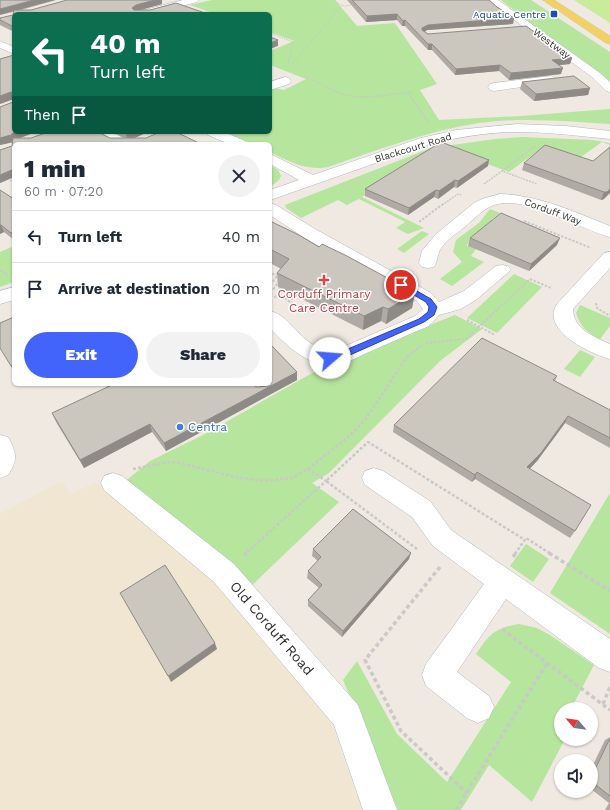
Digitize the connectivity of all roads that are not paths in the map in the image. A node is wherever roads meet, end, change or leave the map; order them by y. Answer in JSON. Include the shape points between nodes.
{"nodes":[{"id":1,"x":194,"y":0,"type":"edge"},
{"id":2,"x":492,"y":0,"type":"edge"},
{"id":3,"x":548,"y":0,"type":"edge"},
{"id":4,"x":148,"y":12,"type":"edge"},
{"id":5,"x":529,"y":27,"type":"junction"},
{"id":6,"x":514,"y":28,"type":"edge"},
{"id":7,"x":610,"y":41,"type":"edge"},
{"id":8,"x":0,"y":44,"type":"edge"},
{"id":9,"x":12,"y":50,"type":"edge"},
{"id":10,"x":12,"y":52,"type":"edge"},
{"id":11,"x":0,"y":56,"type":"edge"},
{"id":12,"x":286,"y":73,"type":"road end"},
{"id":13,"x":596,"y":75,"type":"junction"},
{"id":14,"x":580,"y":77,"type":"dead end"},
{"id":15,"x":565,"y":79,"type":"edge"},
{"id":16,"x":272,"y":84,"type":"edge"},
{"id":17,"x":494,"y":87,"type":"dead end"},
{"id":18,"x":610,"y":88,"type":"edge"},
{"id":19,"x":104,"y":134,"type":"edge"},
{"id":20,"x":218,"y":134,"type":"edge"},
{"id":21,"x":610,"y":135,"type":"edge"},
{"id":22,"x":118,"y":142,"type":"edge"},
{"id":23,"x":236,"y":142,"type":"edge"},
{"id":24,"x":272,"y":159,"type":"edge"},
{"id":25,"x":310,"y":180,"type":"junction"},
{"id":26,"x":272,"y":194,"type":"edge"},
{"id":27,"x":272,"y":209,"type":"edge"},
{"id":28,"x":610,"y":232,"type":"edge"},
{"id":29,"x":610,"y":257,"type":"edge"},
{"id":30,"x":428,"y":263,"type":"dead end"},
{"id":31,"x":502,"y":270,"type":"dead end"},
{"id":32,"x":12,"y":294,"type":"edge"},
{"id":33,"x":0,"y":298,"type":"edge"},
{"id":34,"x":441,"y":308,"type":"junction"},
{"id":35,"x":272,"y":319,"type":"edge"},
{"id":36,"x":610,"y":352,"type":"edge"},
{"id":37,"x":0,"y":444,"type":"edge"},
{"id":38,"x":0,"y":468,"type":"edge"},
{"id":39,"x":374,"y":478,"type":"dead end"},
{"id":40,"x":113,"y":483,"type":"road end"},
{"id":41,"x":501,"y":578,"type":"junction"},
{"id":42,"x":610,"y":657,"type":"edge"},
{"id":43,"x":478,"y":707,"type":"dead end"},
{"id":44,"x":380,"y":810,"type":"edge"}],
"edges":[{"from":1,"to":4,"type":"street"},
{"from":2,"to":5,"type":"street","name":"Westway"},
{"from":3,"to":7,"type":"main road"},
{"from":5,"to":6,"type":"street"},
{"from":5,"to":13,"type":"street","name":"Westway"},
{"from":8,"to":9,"type":"street"},
{"from":10,"to":11,"type":"street"},
{"from":12,"to":16,"type":"street"},
{"from":13,"to":14,"type":"street"},
{"from":13,"to":18,"type":"street","name":"Westway"},
{"from":15,"to":17,"type":"street"},
{"from":19,"to":22,"type":"street"},
{"from":20,"to":23,"type":"street"},
{"from":21,"to":25,"type":"street","name":"Blackcourt Road","via":[[517,128],[479,131],[441,137]]},
{"from":24,"to":25,"type":"street"},
{"from":25,"to":26,"type":"street","name":"Blackcourt Road"},
{"from":27,"to":34,"type":"street"},
{"from":28,"to":30,"type":"street","name":"Corduff Way","via":[[529,201],[497,198],[484,204],[436,242],[428,254]]},
{"from":29,"to":36,"type":"street","via":[[564,308],[563,314],[565,322],[582,338]]},
{"from":31,"to":34,"type":"street","via":[[464,301]]},
{"from":32,"to":33,"type":"street"},
{"from":34,"to":35,"type":"street","via":[[422,321],[338,357],[330,358],[305,350]]},
{"from":37,"to":38,"type":"street","via":[[5,456]]},
{"from":39,"to":41,"type":"street","via":[[421,509],[442,538]]},
{"from":40,"to":44,"type":"street","name":"Old Corduff Road","via":[[224,573],[347,716]]},
{"from":41,"to":42,"type":"street"},
{"from":41,"to":43,"type":"street","via":[[481,613],[437,675]]}]}
